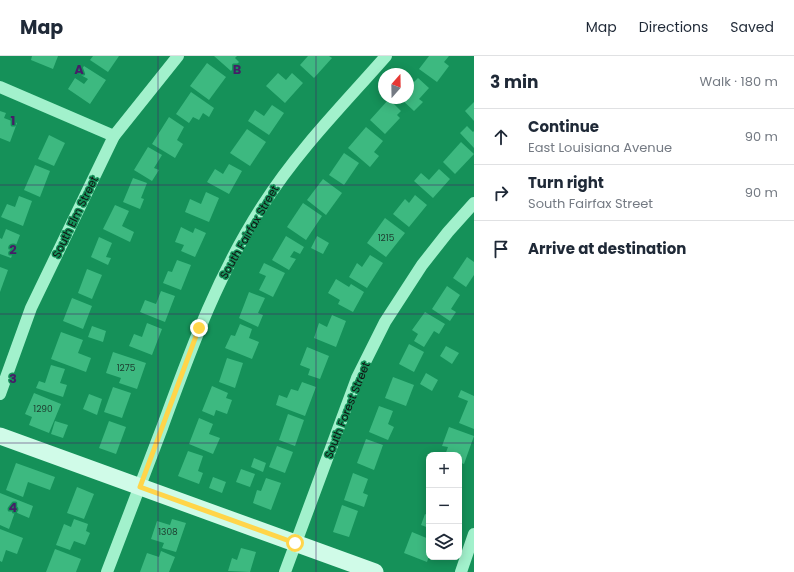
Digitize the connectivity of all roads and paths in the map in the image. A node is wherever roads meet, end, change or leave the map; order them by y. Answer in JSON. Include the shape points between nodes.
{"nodes":[{"id":1,"x":178,"y":56,"type":"edge"},
{"id":2,"x":386,"y":56,"type":"edge"},
{"id":3,"x":0,"y":87,"type":"edge"},
{"id":4,"x":114,"y":136,"type":"junction"},
{"id":5,"x":474,"y":203,"type":"edge"},
{"id":6,"x":0,"y":394,"type":"edge"},
{"id":7,"x":0,"y":436,"type":"edge"},
{"id":8,"x":140,"y":487,"type":"junction"},
{"id":9,"x":474,"y":534,"type":"edge"},
{"id":10,"x":295,"y":543,"type":"junction"},
{"id":11,"x":107,"y":572,"type":"edge"},
{"id":12,"x":285,"y":572,"type":"edge"},
{"id":13,"x":375,"y":572,"type":"edge"},
{"id":14,"x":461,"y":572,"type":"edge"}],
"edges":[{"from":1,"to":4,"type":"street","name":"South Elm Street"},
{"from":2,"to":8,"type":"street","name":"South Fairfax Street","via":[[303,148],[235,251],[193,343]]},
{"from":3,"to":4,"type":"street"},
{"from":4,"to":6,"type":"street","name":"South Elm Street","via":[[31,308]]},
{"from":5,"to":10,"type":"street","name":"South Forest Street","via":[[422,265],[385,322],[358,378]]},
{"from":7,"to":8,"type":"street"},
{"from":8,"to":10,"type":"street"},
{"from":8,"to":11,"type":"street","name":"South Fairfax Street"},
{"from":9,"to":14,"type":"street"},
{"from":10,"to":12,"type":"street","name":"South Forest Street"},
{"from":10,"to":13,"type":"street"}]}
